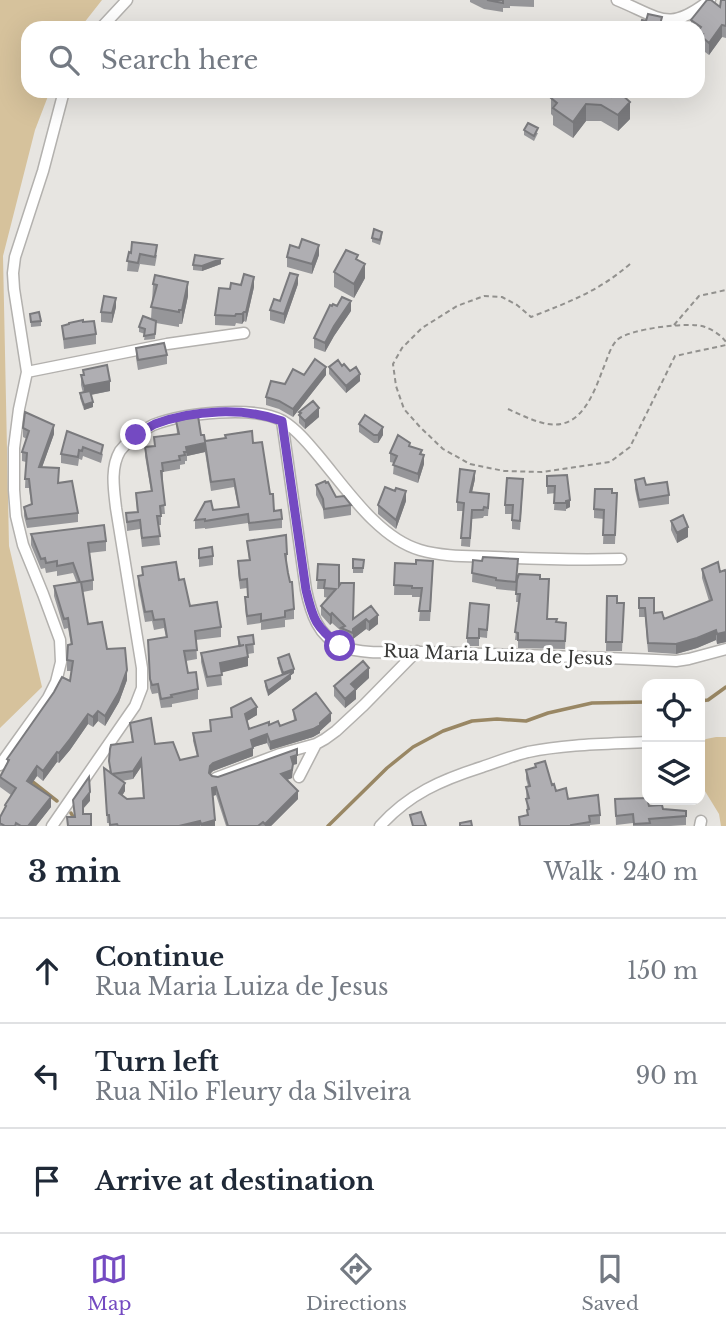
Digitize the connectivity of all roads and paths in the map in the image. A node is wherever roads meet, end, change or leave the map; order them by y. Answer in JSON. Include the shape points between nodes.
{"nodes":[{"id":1,"x":127,"y":0,"type":"edge"},
{"id":2,"x":617,"y":0,"type":"edge"},
{"id":3,"x":710,"y":0,"type":"edge"},
{"id":4,"x":108,"y":21,"type":"edge"},
{"id":5,"x":62,"y":98,"type":"edge"},
{"id":6,"x":630,"y":264,"type":"dead end"},
{"id":7,"x":726,"y":290,"type":"edge"},
{"id":8,"x":674,"y":326,"type":"junction"},
{"id":9,"x":244,"y":333,"type":"dead end"},
{"id":10,"x":726,"y":343,"type":"edge"},
{"id":11,"x":27,"y":372,"type":"junction"},
{"id":12,"x":508,"y":409,"type":"dead end"},
{"id":13,"x":282,"y":421,"type":"junction"},
{"id":14,"x":621,"y":559,"type":"dead end"},
{"id":15,"x":726,"y":649,"type":"edge"},
{"id":16,"x":417,"y":651,"type":"junction"},
{"id":17,"x":642,"y":742,"type":"edge"},
{"id":18,"x":316,"y":744,"type":"junction"},
{"id":19,"x":0,"y":765,"type":"edge"},
{"id":20,"x":299,"y":777,"type":"dead end"},
{"id":21,"x":216,"y":778,"type":"edge"},
{"id":22,"x":52,"y":826,"type":"edge"},
{"id":23,"x":380,"y":826,"type":"edge"}],
"edges":[{"from":1,"to":4,"type":"street"},
{"from":2,"to":3,"type":"street","via":[[658,18],[678,20]]},
{"from":5,"to":11,"type":"street","via":[[13,272]]},
{"from":6,"to":10,"type":"path","via":[[611,281],[531,317],[502,297],[484,296],[422,328],[393,364],[404,409],[443,449],[470,464],[542,472],[610,462],[630,447],[675,356]]},
{"from":7,"to":8,"type":"path","via":[[699,296]]},
{"from":8,"to":10,"type":"path","via":[[703,326]]},
{"from":8,"to":12,"type":"path","via":[[623,335],[614,342],[591,399],[579,415],[564,423],[545,424]]},
{"from":9,"to":11,"type":"street"},
{"from":11,"to":19,"type":"street","via":[[14,448],[16,516],[60,640],[61,662],[48,698]]},
{"from":13,"to":14,"type":"street","via":[[309,444],[375,523],[420,550],[450,556]]},
{"from":13,"to":16,"type":"street","name":"Rua Maria Luiza de Jesus","via":[[306,590],[311,613],[322,632],[340,646],[359,651]]},
{"from":13,"to":22,"type":"street","via":[[241,412],[198,414],[155,425],[136,435],[121,451],[115,464],[116,508],[142,688],[115,737]]},
{"from":15,"to":16,"type":"street","name":"Rua Maria Luiza de Jesus","via":[[676,661]]},
{"from":16,"to":18,"type":"street","via":[[342,726]]},
{"from":17,"to":23,"type":"street","via":[[553,748],[460,773],[425,789]]},
{"from":18,"to":20,"type":"street"},
{"from":18,"to":21,"type":"street"}]}
